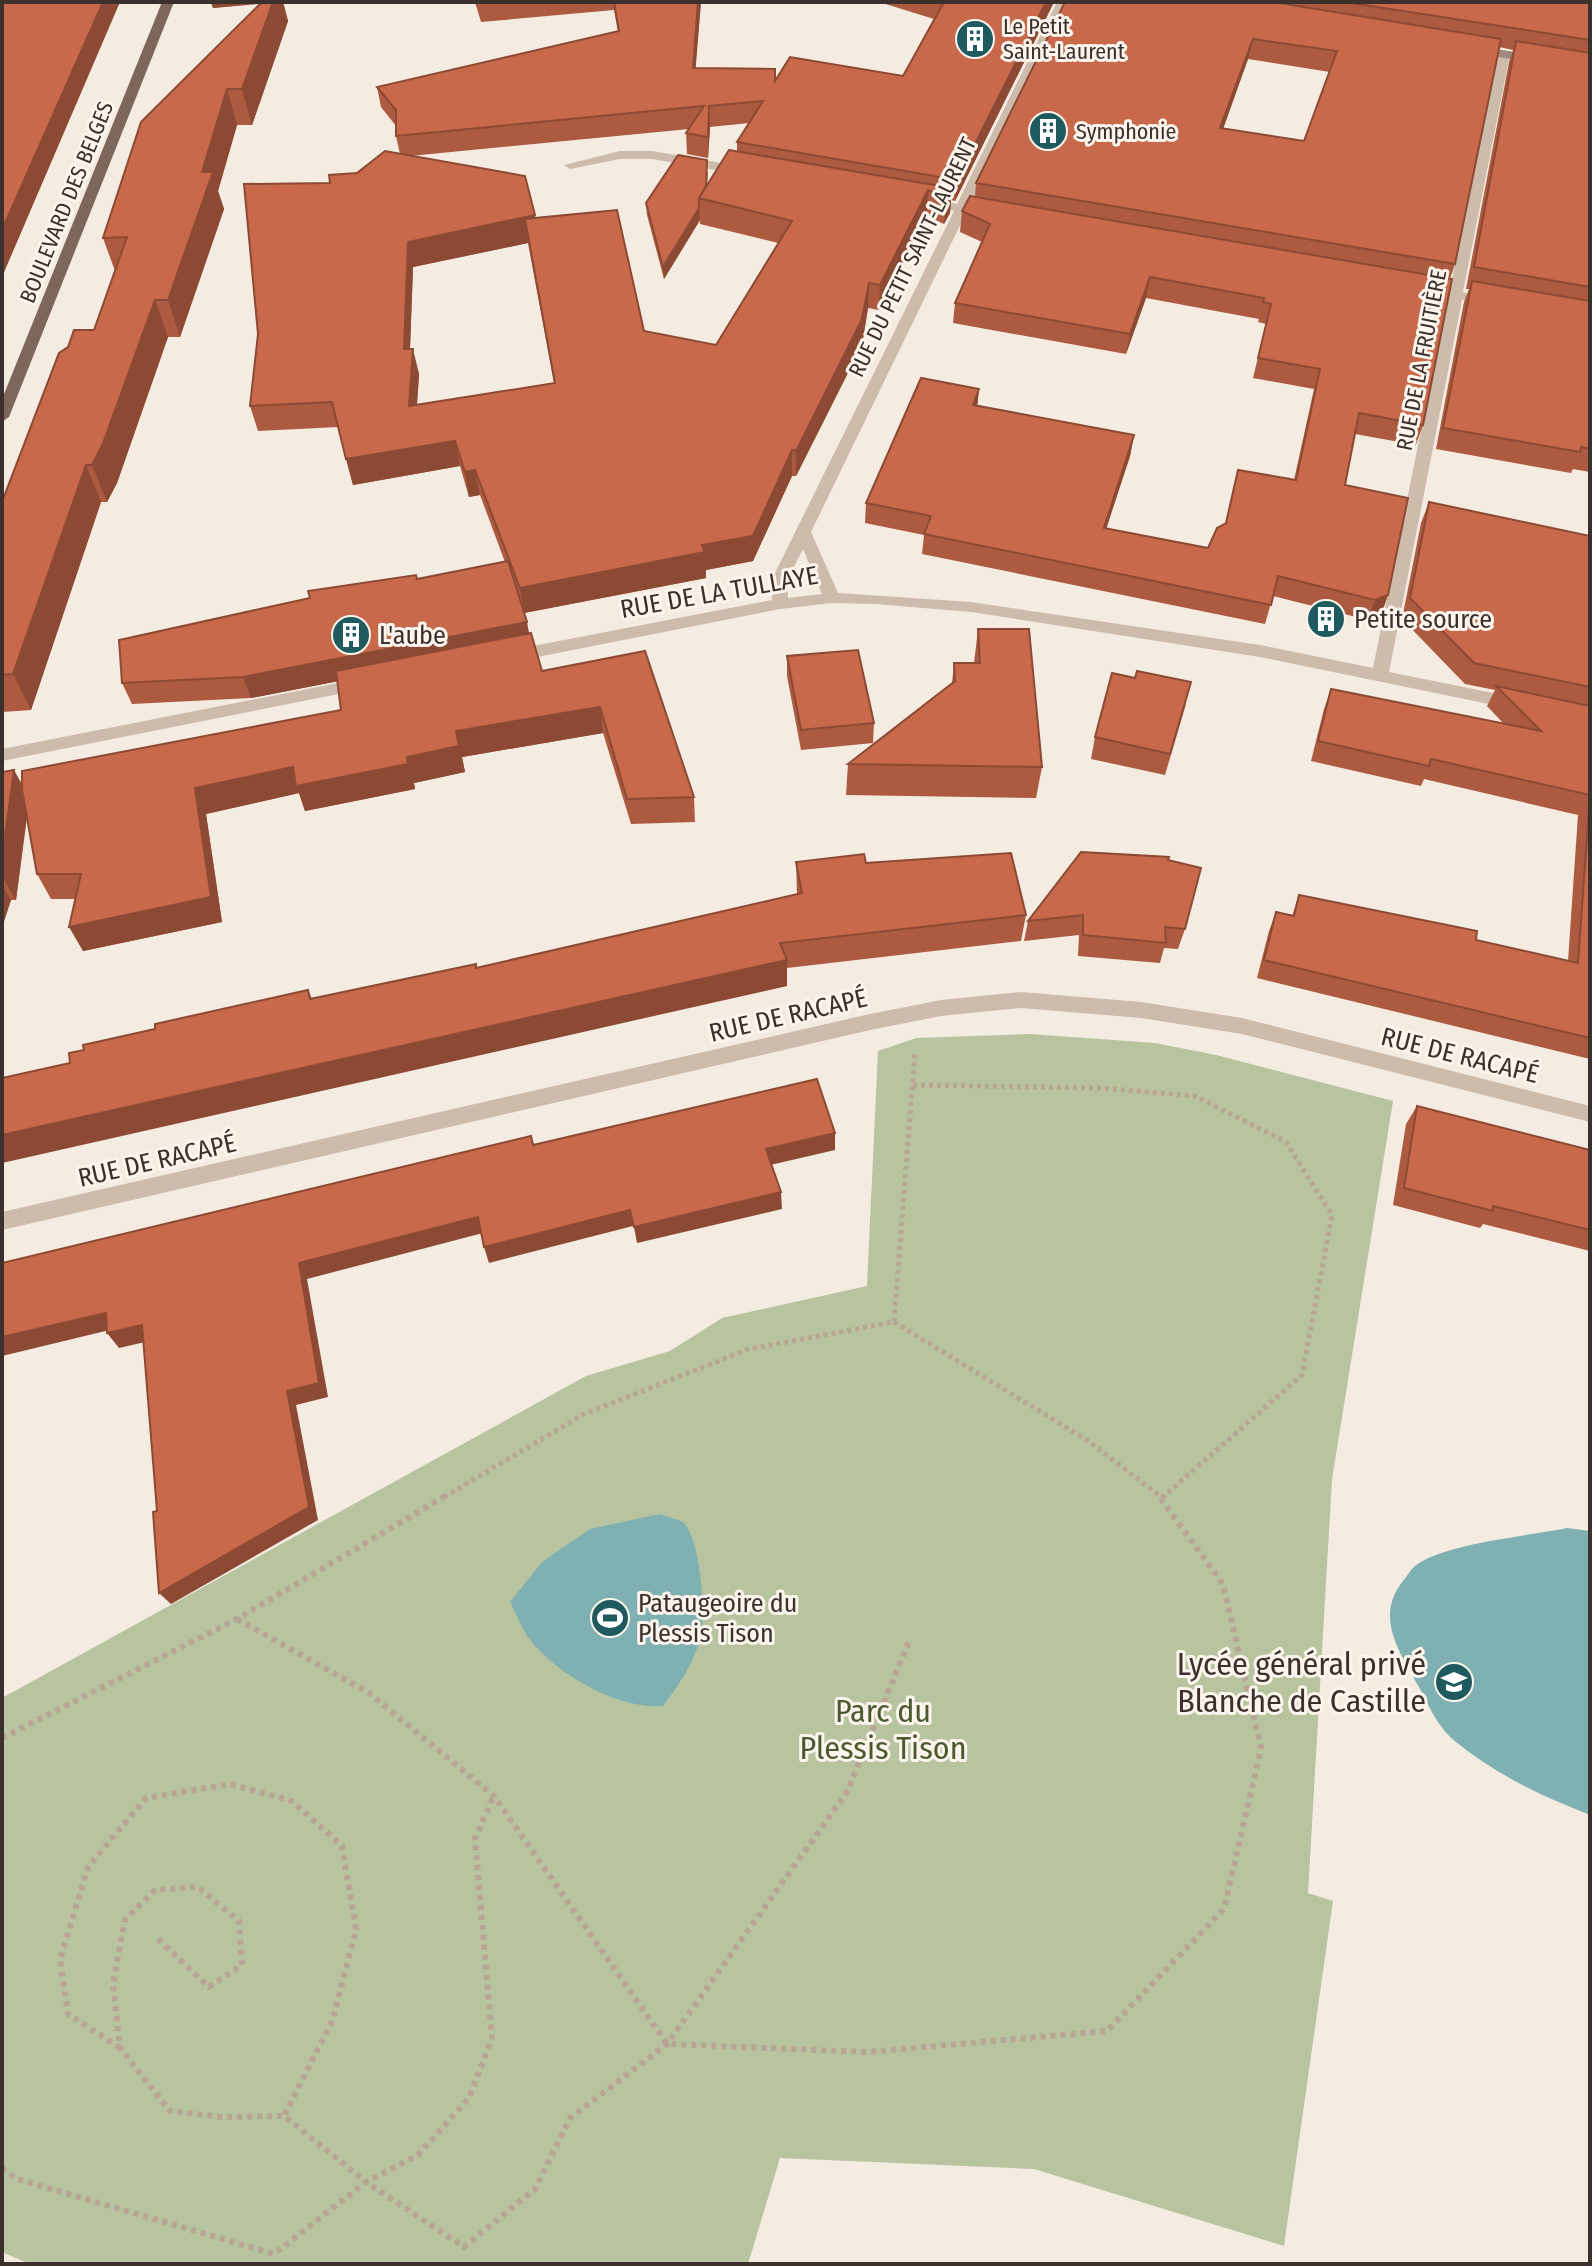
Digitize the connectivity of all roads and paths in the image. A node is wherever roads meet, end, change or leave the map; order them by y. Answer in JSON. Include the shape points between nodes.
{"nodes":[{"id":1,"x":168,"y":2,"type":"edge"},
{"id":2,"x":1063,"y":2,"type":"edge"},
{"id":3,"x":1461,"y":48,"type":"edge"},
{"id":4,"x":1504,"y":54,"type":"junction"},
{"id":5,"x":1590,"y":68,"type":"edge"},
{"id":6,"x":570,"y":165,"type":"dead end"},
{"id":7,"x":761,"y":174,"type":"edge"},
{"id":8,"x":916,"y":201,"type":"edge"},
{"id":9,"x":960,"y":208,"type":"junction"},
{"id":10,"x":996,"y":214,"type":"edge"},
{"id":11,"x":1403,"y":285,"type":"edge"},
{"id":12,"x":1457,"y":294,"type":"junction"},
{"id":13,"x":1503,"y":302,"type":"edge"},
{"id":14,"x":2,"y":417,"type":"edge"},
{"id":15,"x":803,"y":532,"type":"junction"},
{"id":16,"x":832,"y":598,"type":"junction"},
{"id":17,"x":780,"y":604,"type":"junction"},
{"id":18,"x":500,"y":658,"type":"edge"},
{"id":19,"x":1380,"y":674,"type":"junction"},
{"id":20,"x":375,"y":682,"type":"edge"},
{"id":21,"x":1530,"y":706,"type":"edge"},
{"id":22,"x":2,"y":755,"type":"edge"},
{"id":23,"x":914,"y":1013,"type":"junction"},
{"id":24,"x":913,"y":1085,"type":"junction"},
{"id":25,"x":1590,"y":1114,"type":"edge"},
{"id":26,"x":2,"y":1221,"type":"edge"},
{"id":27,"x":894,"y":1322,"type":"junction"},
{"id":28,"x":1162,"y":1498,"type":"junction"},
{"id":29,"x":237,"y":1619,"type":"junction"},
{"id":30,"x":909,"y":1641,"type":"dead end"},
{"id":31,"x":2,"y":1738,"type":"edge"},
{"id":32,"x":494,"y":1796,"type":"junction"},
{"id":33,"x":158,"y":1939,"type":"dead end"},
{"id":34,"x":667,"y":2044,"type":"junction"},
{"id":35,"x":120,"y":2048,"type":"junction"},
{"id":36,"x":284,"y":2116,"type":"junction"},
{"id":37,"x":2,"y":2168,"type":"edge"},
{"id":38,"x":366,"y":2182,"type":"junction"}],
"edges":[{"from":1,"to":14,"type":"main road","name":"BOULEVARD DES BELGES"},
{"from":2,"to":9,"type":"street","name":"RUE DU PETIT SAINT-LAURENT"},
{"from":3,"to":4,"type":"street"},
{"from":4,"to":5,"type":"street"},
{"from":4,"to":12,"type":"street","name":"RUE DE LA FRUITIÈRE"},
{"from":6,"to":7,"type":"street","via":[[652,155]]},
{"from":8,"to":9,"type":"street"},
{"from":9,"to":10,"type":"street"},
{"from":9,"to":15,"type":"street","name":"RUE DU PETIT SAINT-LAURENT"},
{"from":11,"to":12,"type":"street"},
{"from":12,"to":13,"type":"street"},
{"from":12,"to":19,"type":"street","name":"RUE DE LA FRUITIÈRE"},
{"from":15,"to":16,"type":"street"},
{"from":15,"to":17,"type":"street","name":"RUE DU PETIT SAINT-LAURENT","via":[[779,581]]},
{"from":16,"to":17,"type":"street","name":"RUE DE LA TULLAYE"},
{"from":16,"to":19,"type":"street","name":"RUE DE LA TULLAYE","via":[[971,607]]},
{"from":17,"to":18,"type":"street","name":"RUE DE LA TULLAYE"},
{"from":19,"to":21,"type":"street","name":"RUE DE LA TULLAYE"},
{"from":20,"to":22,"type":"street"},
{"from":23,"to":24,"type":"path"},
{"from":23,"to":25,"type":"street","name":"RUE DE RACAPÉ","via":[[1021,1000],[1141,1010],[1242,1026]]},
{"from":23,"to":26,"type":"street","name":"RUE DE RACAPÉ"},
{"from":24,"to":27,"type":"path"},
{"from":24,"to":28,"type":"path","via":[[1100,1088],[1195,1096],[1286,1142],[1332,1215],[1302,1375]]},
{"from":27,"to":28,"type":"path","via":[[1090,1442]]},
{"from":27,"to":29,"type":"path","via":[[749,1349],[584,1414]]},
{"from":28,"to":34,"type":"path","via":[[1223,1584],[1261,1748],[1224,1909],[1107,2031],[868,2052]]},
{"from":29,"to":31,"type":"path"},
{"from":29,"to":32,"type":"path","via":[[369,1693]]},
{"from":30,"to":34,"type":"path","via":[[847,1792]]},
{"from":32,"to":34,"type":"path"},
{"from":32,"to":38,"type":"path","via":[[475,1839],[492,2038],[469,2098],[418,2155]]},
{"from":33,"to":35,"type":"path","via":[[209,1987],[242,1965],[239,1921],[198,1887],[155,1890],[125,1920],[113,1984]]},
{"from":34,"to":38,"type":"path","via":[[570,2118],[535,2189],[464,2247]]},
{"from":35,"to":36,"type":"path","via":[[170,2111]]},
{"from":35,"to":36,"type":"path","via":[[68,2014],[60,1960],[88,1867],[146,1798],[230,1784],[292,1801],[342,1846],[356,1929],[333,2019]]},
{"from":36,"to":38,"type":"path"},
{"from":37,"to":38,"type":"path","via":[[17,2179],[274,2254]]}]}
